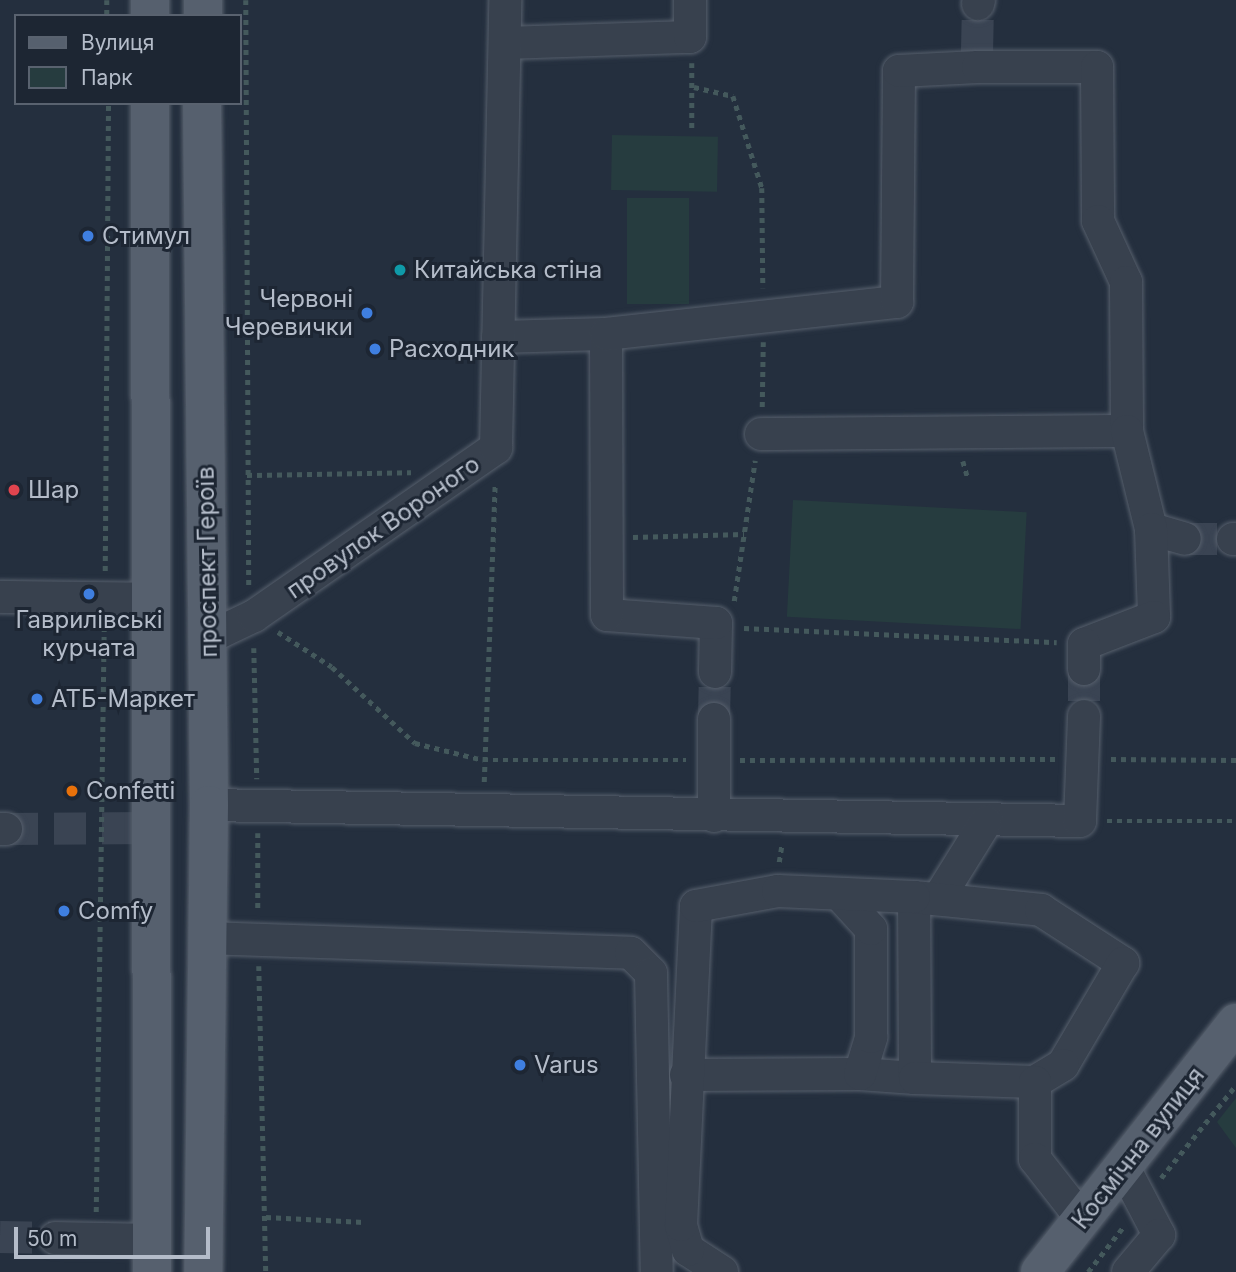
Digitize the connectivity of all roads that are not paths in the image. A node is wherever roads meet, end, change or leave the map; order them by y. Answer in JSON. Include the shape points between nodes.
{"nodes":[{"id":1,"x":505,"y":0,"type":"edge"},
{"id":2,"x":690,"y":0,"type":"edge"},
{"id":3,"x":505,"y":43,"type":"junction"},
{"id":4,"x":150,"y":105,"type":"edge"},
{"id":5,"x":202,"y":105,"type":"edge"},
{"id":6,"x":606,"y":334,"type":"junction"},
{"id":7,"x":498,"y":337,"type":"junction"},
{"id":8,"x":1127,"y":431,"type":"junction"},
{"id":9,"x":761,"y":434,"type":"dead end"},
{"id":10,"x":1151,"y":529,"type":"junction"},
{"id":11,"x":1185,"y":539,"type":"tunnel mouth"},
{"id":12,"x":0,"y":597,"type":"edge"},
{"id":13,"x":153,"y":599,"type":"junction"},
{"id":14,"x":208,"y":599,"type":"junction"},
{"id":15,"x":208,"y":638,"type":"junction"},
{"id":16,"x":1084,"y":656,"type":"road end"},
{"id":17,"x":715,"y":672,"type":"tunnel mouth"},
{"id":18,"x":1084,"y":716,"type":"tunnel mouth"},
{"id":19,"x":714,"y":719,"type":"tunnel mouth"},
{"id":20,"x":209,"y":805,"type":"junction"},
{"id":21,"x":714,"y":816,"type":"junction"},
{"id":22,"x":986,"y":822,"type":"junction"},
{"id":23,"x":840,"y":895,"type":"junction"},
{"id":24,"x":926,"y":898,"type":"junction"},
{"id":25,"x":206,"y":939,"type":"junction"},
{"id":26,"x":1236,"y":1023,"type":"edge"},
{"id":27,"x":860,"y":1074,"type":"junction"},
{"id":28,"x":686,"y":1075,"type":"junction"},
{"id":29,"x":915,"y":1077,"type":"junction"},
{"id":30,"x":1035,"y":1082,"type":"junction"},
{"id":31,"x":1123,"y":1166,"type":"junction"},
{"id":32,"x":1082,"y":1219,"type":"junction"},
{"id":33,"x":55,"y":1238,"type":"tunnel mouth"},
{"id":34,"x":152,"y":1256,"type":"edge"},
{"id":35,"x":202,"y":1272,"type":"edge"},
{"id":36,"x":656,"y":1272,"type":"edge"},
{"id":37,"x":722,"y":1272,"type":"edge"},
{"id":38,"x":1040,"y":1272,"type":"edge"},
{"id":39,"x":1128,"y":1272,"type":"edge"}],
"edges":[{"from":1,"to":3,"type":"lane","name":"провулок Вороного"},
{"from":2,"to":3,"type":"lane","via":[[690,37]]},
{"from":3,"to":7,"type":"lane","name":"провулок Вороного"},
{"from":4,"to":13,"type":"main road"},
{"from":5,"to":14,"type":"main road","name":"проспект Героїв"},
{"from":6,"to":7,"type":"lane"},
{"from":6,"to":8,"type":"lane","via":[[897,302],[899,71],[978,60],[1097,67],[1098,222],[1126,282]]},
{"from":6,"to":17,"type":"lane","via":[[607,615],[716,623]]},
{"from":7,"to":15,"type":"lane","name":"провулок Вороного","via":[[496,448],[254,616]]},
{"from":8,"to":9,"type":"lane"},
{"from":8,"to":10,"type":"lane"},
{"from":10,"to":11,"type":"lane"},
{"from":10,"to":16,"type":"lane","via":[[1154,617]]},
{"from":12,"to":13,"type":"lane"},
{"from":13,"to":14,"type":"main road"},
{"from":13,"to":34,"type":"main road"},
{"from":14,"to":15,"type":"main road","name":"проспект Героїв"},
{"from":15,"to":20,"type":"main road","name":"проспект Героїв"},
{"from":18,"to":22,"type":"lane","via":[[1080,821]]},
{"from":19,"to":21,"type":"lane"},
{"from":20,"to":21,"type":"lane"},
{"from":20,"to":25,"type":"main road","name":"проспект Героїв"},
{"from":21,"to":22,"type":"lane"},
{"from":22,"to":24,"type":"lane"},
{"from":23,"to":24,"type":"lane"},
{"from":23,"to":27,"type":"lane","via":[[871,929],[872,1037]]},
{"from":23,"to":28,"type":"lane","via":[[778,891],[696,906]]},
{"from":24,"to":29,"type":"lane"},
{"from":24,"to":30,"type":"lane","via":[[1041,909],[1124,963],[1063,1065]]},
{"from":25,"to":35,"type":"main road","name":"проспект Героїв"},
{"from":25,"to":36,"type":"lane","via":[[631,953],[651,973]]},
{"from":26,"to":31,"type":"main road","name":"Космічна вулиця"},
{"from":27,"to":28,"type":"lane"},
{"from":27,"to":29,"type":"lane"},
{"from":28,"to":37,"type":"lane","via":[[681,1225],[688,1250]]},
{"from":29,"to":30,"type":"lane"},
{"from":30,"to":32,"type":"lane","via":[[1035,1159]]},
{"from":31,"to":32,"type":"main road","name":"Космічна вулиця"},
{"from":31,"to":39,"type":"lane","via":[[1159,1235]]},
{"from":32,"to":38,"type":"main road","name":"Космічна вулиця"},
{"from":33,"to":34,"type":"lane","via":[[95,1238]]}]}
